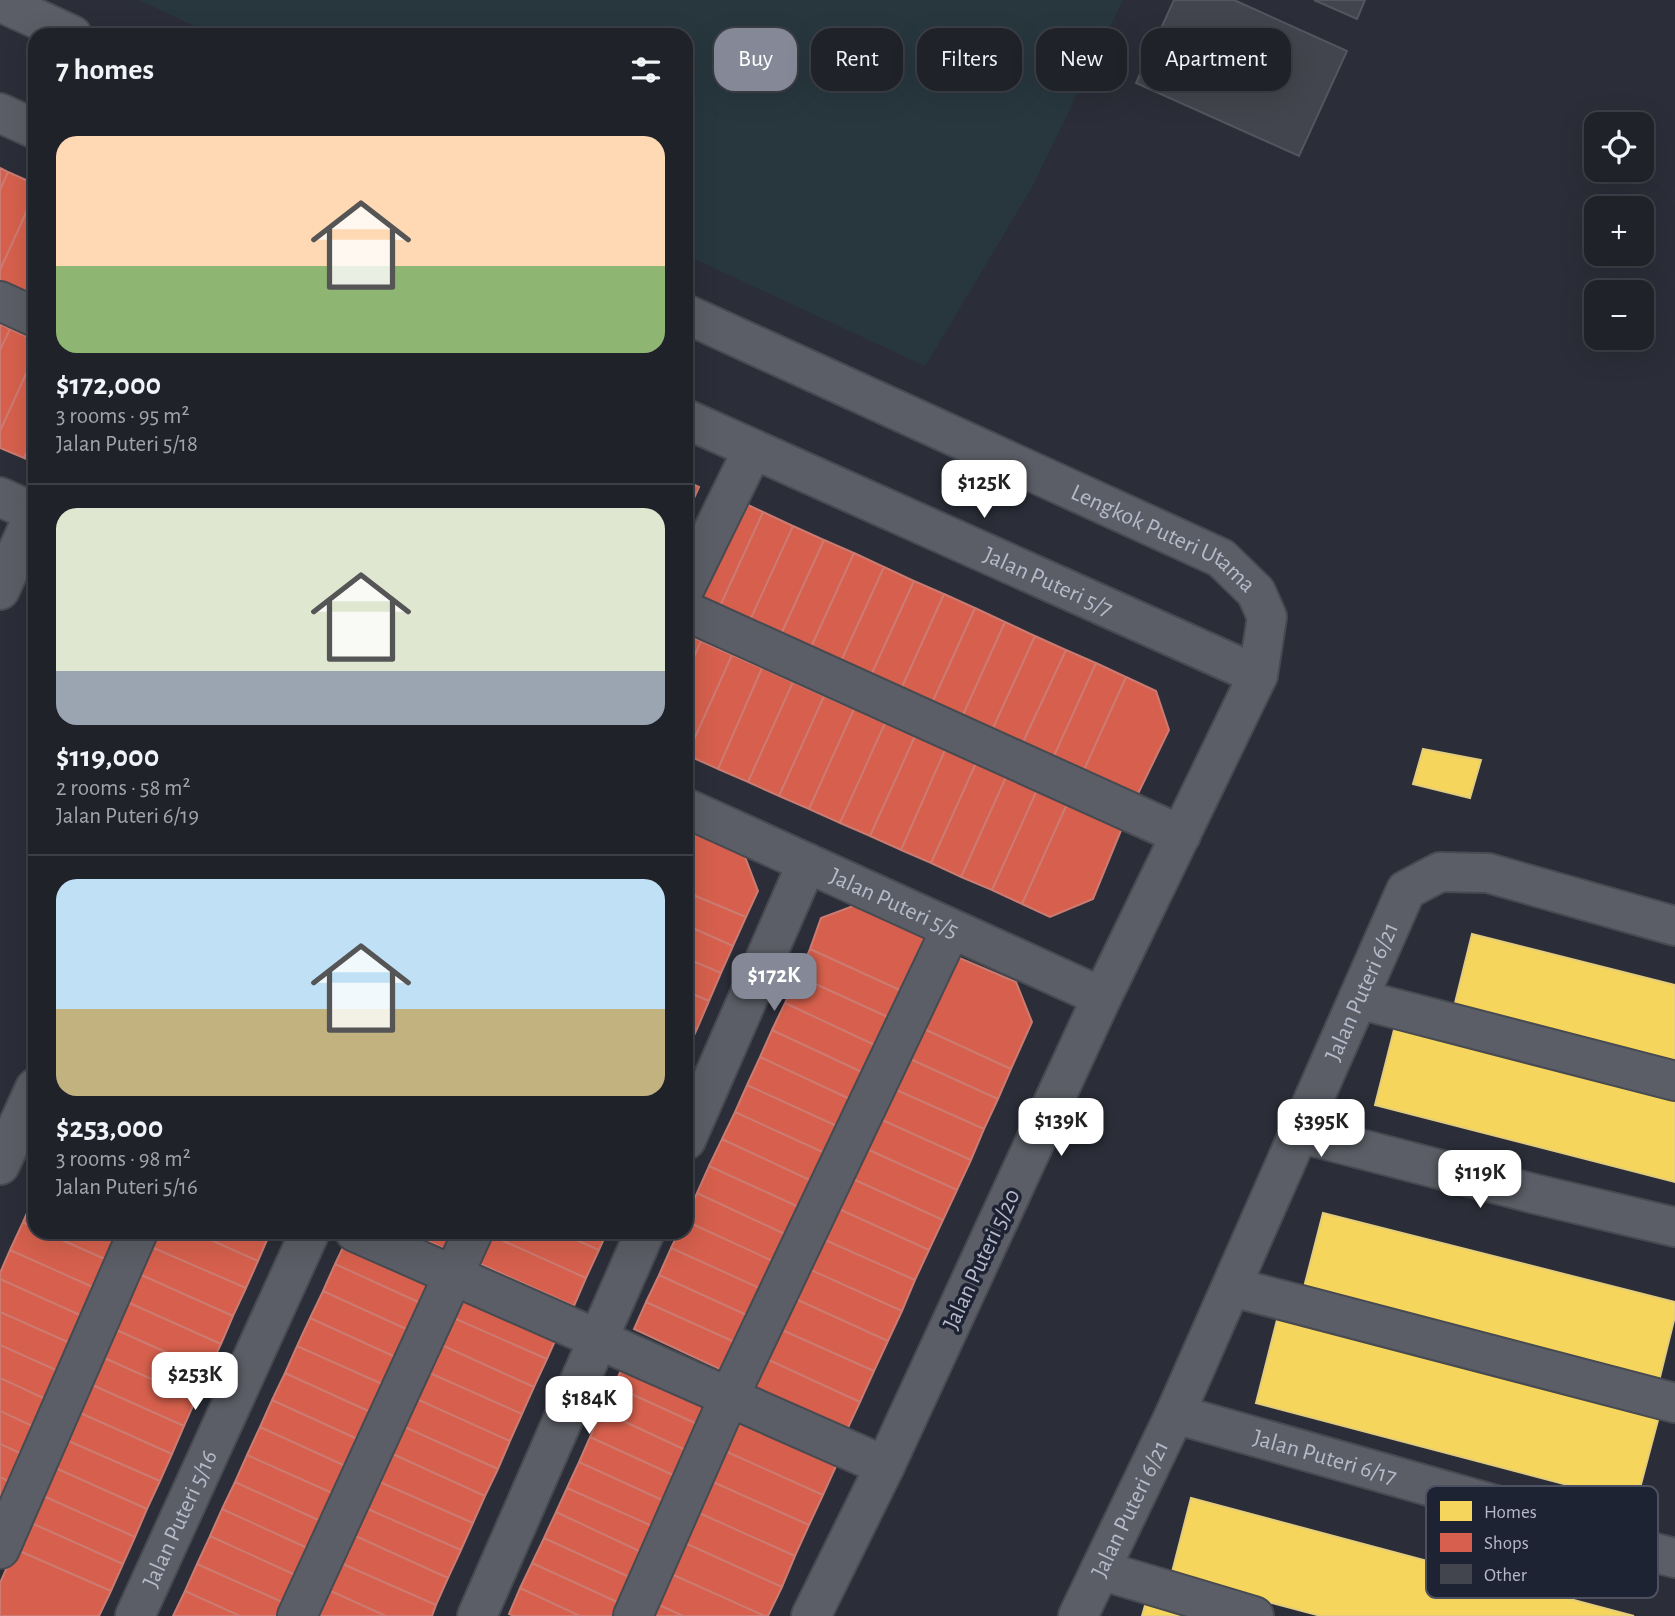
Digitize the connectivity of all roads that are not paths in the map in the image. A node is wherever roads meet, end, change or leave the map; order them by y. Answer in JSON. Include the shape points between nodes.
{"nodes":[{"id":1,"x":0,"y":2,"type":"edge"},
{"id":2,"x":57,"y":28,"type":"edge"},
{"id":3,"x":0,"y":113,"type":"edge"},
{"id":4,"x":28,"y":126,"type":"edge"},
{"id":5,"x":0,"y":301,"type":"edge"},
{"id":6,"x":28,"y":314,"type":"edge"},
{"id":7,"x":693,"y":317,"type":"edge"},
{"id":8,"x":693,"y":422,"type":"edge"},
{"id":9,"x":753,"y":449,"type":"junction"},
{"id":10,"x":0,"y":497,"type":"edge"},
{"id":11,"x":28,"y":509,"type":"edge"},
{"id":12,"x":28,"y":528,"type":"edge"},
{"id":13,"x":693,"y":572,"type":"edge"},
{"id":14,"x":0,"y":590,"type":"edge"},
{"id":15,"x":693,"y":614,"type":"edge"},
{"id":16,"x":1258,"y":675,"type":"junction"},
{"id":17,"x":693,"y":811,"type":"edge"},
{"id":18,"x":1181,"y":835,"type":"junction"},
{"id":19,"x":807,"y":863,"type":"junction"},
{"id":20,"x":1675,"y":926,"type":"edge"},
{"id":21,"x":951,"y":929,"type":"junction"},
{"id":22,"x":1102,"y":998,"type":"junction"},
{"id":23,"x":1358,"y":999,"type":"junction"},
{"id":24,"x":1675,"y":1081,"type":"edge"},
{"id":25,"x":28,"y":1105,"type":"edge"},
{"id":26,"x":693,"y":1124,"type":"edge"},
{"id":27,"x":1299,"y":1133,"type":"junction"},
{"id":28,"x":0,"y":1165,"type":"edge"},
{"id":29,"x":1675,"y":1227,"type":"edge"},
{"id":30,"x":135,"y":1239,"type":"edge"},
{"id":31,"x":307,"y":1239,"type":"edge"},
{"id":32,"x":371,"y":1239,"type":"edge"},
{"id":33,"x":470,"y":1239,"type":"edge"},
{"id":34,"x":642,"y":1239,"type":"edge"},
{"id":35,"x":453,"y":1275,"type":"junction"},
{"id":36,"x":1231,"y":1287,"type":"junction"},
{"id":37,"x":598,"y":1339,"type":"junction"},
{"id":38,"x":729,"y":1397,"type":"junction"},
{"id":39,"x":1675,"y":1403,"type":"edge"},
{"id":40,"x":1175,"y":1414,"type":"junction"},
{"id":41,"x":885,"y":1465,"type":"junction"},
{"id":42,"x":1429,"y":1486,"type":"edge"},
{"id":43,"x":0,"y":1549,"type":"edge"},
{"id":44,"x":1658,"y":1554,"type":"edge"},
{"id":45,"x":1675,"y":1558,"type":"edge"},
{"id":46,"x":1100,"y":1570,"type":"junction"},
{"id":47,"x":135,"y":1616,"type":"edge"},
{"id":48,"x":297,"y":1616,"type":"edge"},
{"id":49,"x":477,"y":1616,"type":"edge"},
{"id":50,"x":633,"y":1616,"type":"edge"},
{"id":51,"x":811,"y":1616,"type":"edge"},
{"id":52,"x":1078,"y":1616,"type":"edge"},
{"id":53,"x":1254,"y":1616,"type":"edge"}],
"edges":[{"from":1,"to":2,"type":"street"},
{"from":3,"to":4,"type":"street"},
{"from":5,"to":6,"type":"street"},
{"from":7,"to":16,"type":"street","name":"Lengkok Puteri Utama","via":[[1220,558],[1256,592],[1267,617]]},
{"from":8,"to":9,"type":"street","name":"Jalan Puteri 5/7"},
{"from":9,"to":13,"type":"street"},
{"from":9,"to":16,"type":"street","name":"Jalan Puteri 5/7"},
{"from":10,"to":11,"type":"street"},
{"from":12,"to":14,"type":"street"},
{"from":15,"to":18,"type":"street"},
{"from":16,"to":18,"type":"street","name":"Jalan Puteri 5/20"},
{"from":17,"to":19,"type":"street","name":"Jalan Puteri 5/5"},
{"from":18,"to":22,"type":"street","name":"Jalan Puteri 5/20"},
{"from":19,"to":21,"type":"street","name":"Jalan Puteri 5/5"},
{"from":19,"to":26,"type":"street"},
{"from":20,"to":23,"type":"street","name":"Jalan Puteri 6/21","via":[[1488,873],[1440,872],[1406,890]]},
{"from":21,"to":22,"type":"street","name":"Jalan Puteri 5/5"},
{"from":21,"to":38,"type":"street"},
{"from":22,"to":41,"type":"street","name":"Jalan Puteri 5/20"},
{"from":23,"to":24,"type":"street"},
{"from":23,"to":27,"type":"street","name":"Jalan Puteri 6/21"},
{"from":25,"to":28,"type":"street"},
{"from":27,"to":29,"type":"street"},
{"from":27,"to":36,"type":"street","name":"Jalan Puteri 6/21"},
{"from":30,"to":43,"type":"street"},
{"from":31,"to":47,"type":"street","name":"Jalan Puteri 5/16"},
{"from":32,"to":35,"type":"street"},
{"from":33,"to":35,"type":"street"},
{"from":34,"to":37,"type":"street"},
{"from":35,"to":37,"type":"street"},
{"from":35,"to":48,"type":"street"},
{"from":36,"to":39,"type":"street"},
{"from":36,"to":40,"type":"street","name":"Jalan Puteri 6/21"},
{"from":37,"to":38,"type":"street"},
{"from":37,"to":49,"type":"street"},
{"from":38,"to":41,"type":"street"},
{"from":38,"to":50,"type":"street"},
{"from":40,"to":42,"type":"street","name":"Jalan Puteri 6/17"},
{"from":40,"to":46,"type":"street","name":"Jalan Puteri 6/21"},
{"from":41,"to":51,"type":"street","name":"Jalan Puteri 5/20"},
{"from":44,"to":45,"type":"street","name":"Jalan Puteri 6/17"},
{"from":46,"to":52,"type":"street","name":"Jalan Puteri 6/21"},
{"from":46,"to":53,"type":"street"}]}
